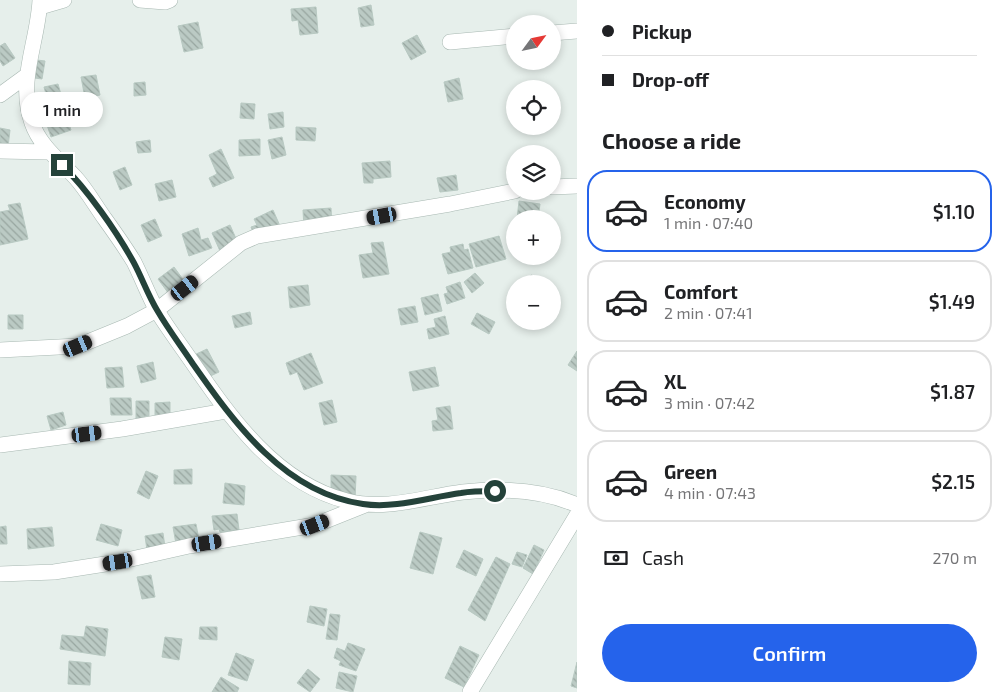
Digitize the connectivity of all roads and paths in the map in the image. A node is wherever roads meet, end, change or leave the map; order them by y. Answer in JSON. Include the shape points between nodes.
{"nodes":[{"id":1,"x":64,"y":0,"type":"edge"},
{"id":2,"x":140,"y":0,"type":"edge"},
{"id":3,"x":170,"y":0,"type":"edge"},
{"id":4,"x":40,"y":3,"type":"edge"},
{"id":5,"x":577,"y":31,"type":"edge"},
{"id":6,"x":561,"y":32,"type":"edge"},
{"id":7,"x":506,"y":37,"type":"edge"},
{"id":8,"x":450,"y":42,"type":"dead end"},
{"id":9,"x":26,"y":76,"type":"junction"},
{"id":10,"x":0,"y":95,"type":"edge"},
{"id":11,"x":0,"y":151,"type":"edge"},
{"id":12,"x":49,"y":152,"type":"junction"},
{"id":13,"x":577,"y":186,"type":"edge"},
{"id":14,"x":561,"y":187,"type":"edge"},
{"id":15,"x":506,"y":193,"type":"edge"},
{"id":16,"x":157,"y":310,"type":"junction"},
{"id":17,"x":0,"y":350,"type":"edge"},
{"id":18,"x":226,"y":410,"type":"junction"},
{"id":19,"x":0,"y":445,"type":"edge"},
{"id":20,"x":577,"y":504,"type":"edge"},
{"id":21,"x":365,"y":505,"type":"junction"},
{"id":22,"x":577,"y":515,"type":"edge"},
{"id":23,"x":0,"y":574,"type":"edge"},
{"id":24,"x":470,"y":692,"type":"edge"}],
"edges":[{"from":1,"to":4,"type":"street"},
{"from":2,"to":3,"type":"street"},
{"from":4,"to":9,"type":"street"},
{"from":5,"to":6,"type":"street"},
{"from":7,"to":8,"type":"street"},
{"from":9,"to":10,"type":"street"},
{"from":9,"to":12,"type":"street","via":[[27,103],[33,125]]},
{"from":11,"to":12,"type":"street"},
{"from":12,"to":16,"type":"street","via":[[76,178],[106,220],[133,261]]},
{"from":13,"to":14,"type":"street"},
{"from":15,"to":16,"type":"street","via":[[257,236],[241,243]]},
{"from":16,"to":17,"type":"street","via":[[78,346]]},
{"from":16,"to":18,"type":"street"},
{"from":18,"to":19,"type":"street","via":[[122,429]]},
{"from":18,"to":21,"type":"street","via":[[274,461],[299,478],[344,500]]},
{"from":20,"to":21,"type":"street","via":[[554,495],[511,490],[463,492],[406,503]]},
{"from":21,"to":23,"type":"street","via":[[315,525],[54,572]]},
{"from":22,"to":24,"type":"street"}]}
